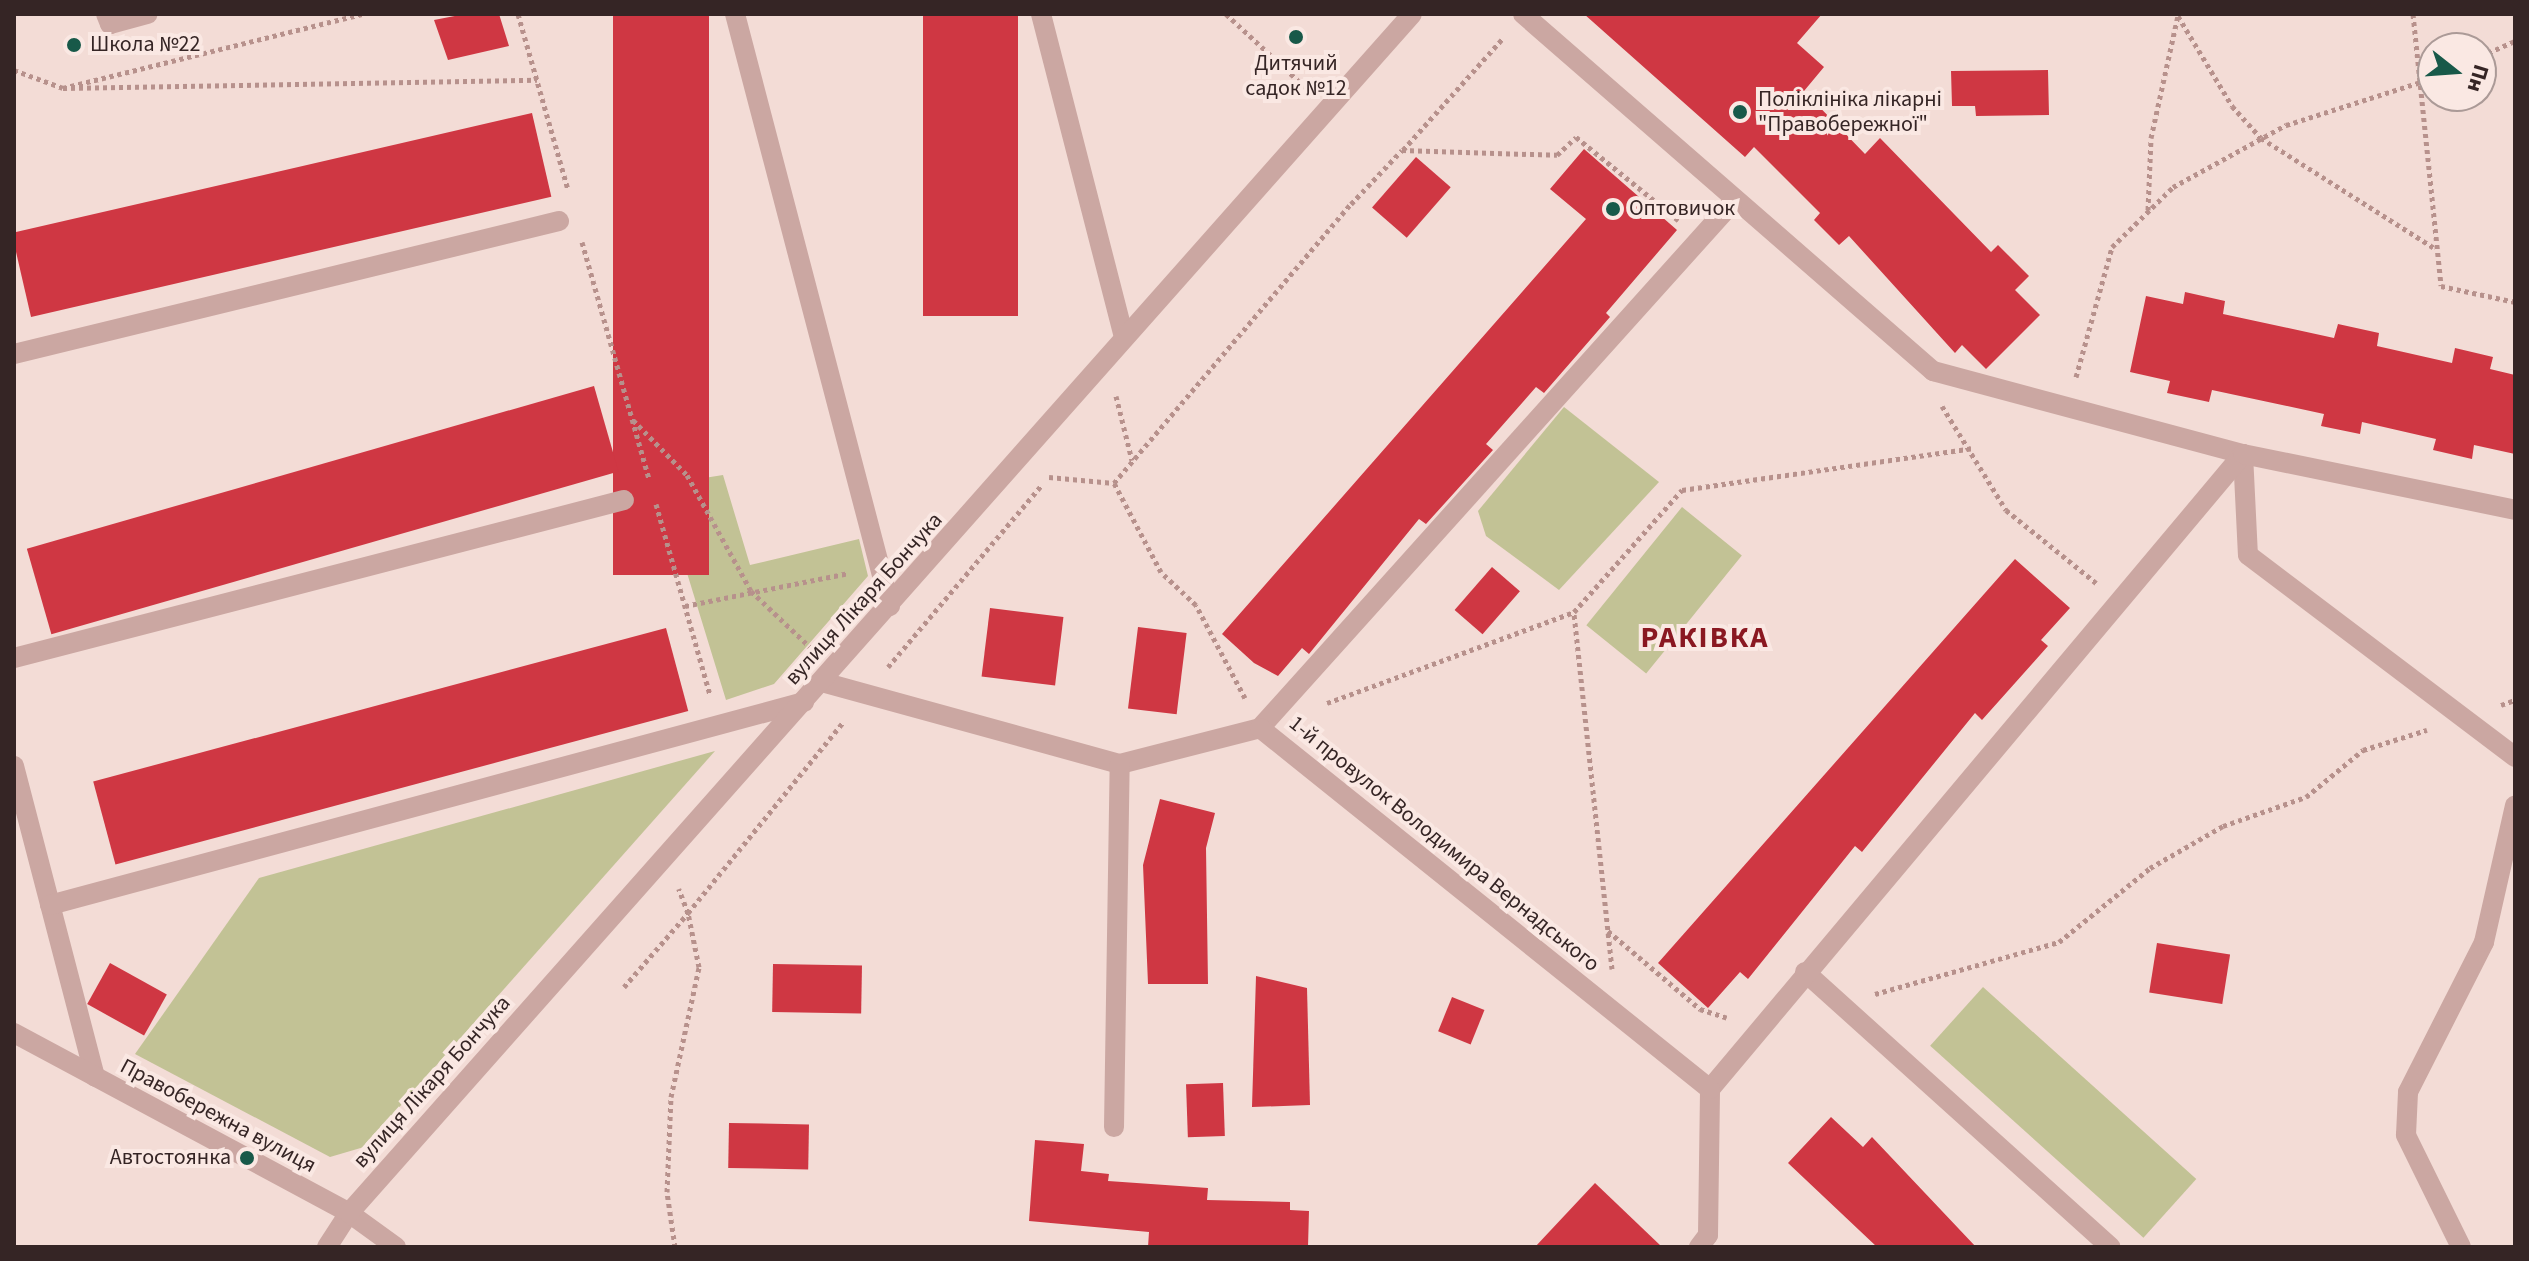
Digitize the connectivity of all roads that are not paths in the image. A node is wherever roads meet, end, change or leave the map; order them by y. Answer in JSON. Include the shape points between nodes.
{"nodes":[{"id":1,"x":106,"y":14,"type":"edge"},
{"id":2,"x":148,"y":14,"type":"edge"},
{"id":3,"x":735,"y":14,"type":"edge"},
{"id":4,"x":1041,"y":14,"type":"edge"},
{"id":5,"x":1412,"y":14,"type":"edge"},
{"id":6,"x":1523,"y":14,"type":"edge"},
{"id":7,"x":1732,"y":203,"type":"junction"},
{"id":8,"x":569,"y":224,"type":"road end"},
{"id":9,"x":1124,"y":338,"type":"junction"},
{"id":10,"x":14,"y":354,"type":"edge"},
{"id":11,"x":2243,"y":454,"type":"junction"},
{"id":12,"x":624,"y":500,"type":"dead end"},
{"id":13,"x":2515,"y":510,"type":"edge"},
{"id":14,"x":890,"y":606,"type":"junction"},
{"id":15,"x":14,"y":658,"type":"edge"},
{"id":16,"x":828,"y":676,"type":"junction"},
{"id":17,"x":804,"y":702,"type":"junction"},
{"id":18,"x":1260,"y":728,"type":"junction"},
{"id":19,"x":2515,"y":757,"type":"edge"},
{"id":20,"x":1120,"y":764,"type":"junction"},
{"id":21,"x":14,"y":766,"type":"edge"},
{"id":22,"x":2515,"y":805,"type":"edge"},
{"id":23,"x":50,"y":905,"type":"junction"},
{"id":24,"x":1805,"y":972,"type":"junction"},
{"id":25,"x":14,"y":1033,"type":"edge"},
{"id":26,"x":95,"y":1077,"type":"junction"},
{"id":27,"x":1710,"y":1089,"type":"junction"},
{"id":28,"x":1114,"y":1127,"type":"dead end"},
{"id":29,"x":349,"y":1213,"type":"junction"},
{"id":30,"x":327,"y":1247,"type":"edge"},
{"id":31,"x":396,"y":1247,"type":"edge"},
{"id":32,"x":1699,"y":1247,"type":"edge"},
{"id":33,"x":2110,"y":1247,"type":"edge"},
{"id":34,"x":2461,"y":1247,"type":"edge"}],
"edges":[{"from":1,"to":2,"type":"street","via":[[110,24]]},
{"from":3,"to":14,"type":"street"},
{"from":4,"to":9,"type":"street"},
{"from":5,"to":9,"type":"street","name":"вулиця Лікаря Бончука"},
{"from":6,"to":7,"type":"street"},
{"from":7,"to":11,"type":"street","via":[[1933,371]]},
{"from":7,"to":18,"type":"street"},
{"from":8,"to":10,"type":"street"},
{"from":9,"to":14,"type":"street","name":"вулиця Лікаря Бончука"},
{"from":11,"to":13,"type":"street"},
{"from":11,"to":19,"type":"street","via":[[2248,555]]},
{"from":11,"to":24,"type":"street"},
{"from":12,"to":15,"type":"street"},
{"from":14,"to":16,"type":"street","name":"вулиця Лікаря Бончука"},
{"from":16,"to":17,"type":"street","name":"вулиця Лікаря Бончука"},
{"from":16,"to":20,"type":"street","via":[[865,694]]},
{"from":17,"to":23,"type":"street"},
{"from":17,"to":29,"type":"street","name":"вулиця Лікаря Бончука"},
{"from":18,"to":20,"type":"street","name":"1-й провулок Володимира Вернадського"},
{"from":18,"to":27,"type":"street","name":"1-й провулок Володимира Вернадського"},
{"from":20,"to":28,"type":"street"},
{"from":21,"to":23,"type":"street"},
{"from":22,"to":34,"type":"street","via":[[2484,942],[2408,1092],[2406,1135]]},
{"from":23,"to":26,"type":"street"},
{"from":24,"to":27,"type":"street"},
{"from":24,"to":33,"type":"street"},
{"from":25,"to":26,"type":"street","name":"Правобережна вулиця"},
{"from":26,"to":29,"type":"street","name":"Правобережна вулиця"},
{"from":27,"to":32,"type":"street","via":[[1708,1235]]},
{"from":29,"to":30,"type":"street","name":"вулиця Лікаря Бончука"},
{"from":29,"to":31,"type":"street","name":"Правобережна вулиця"}]}
